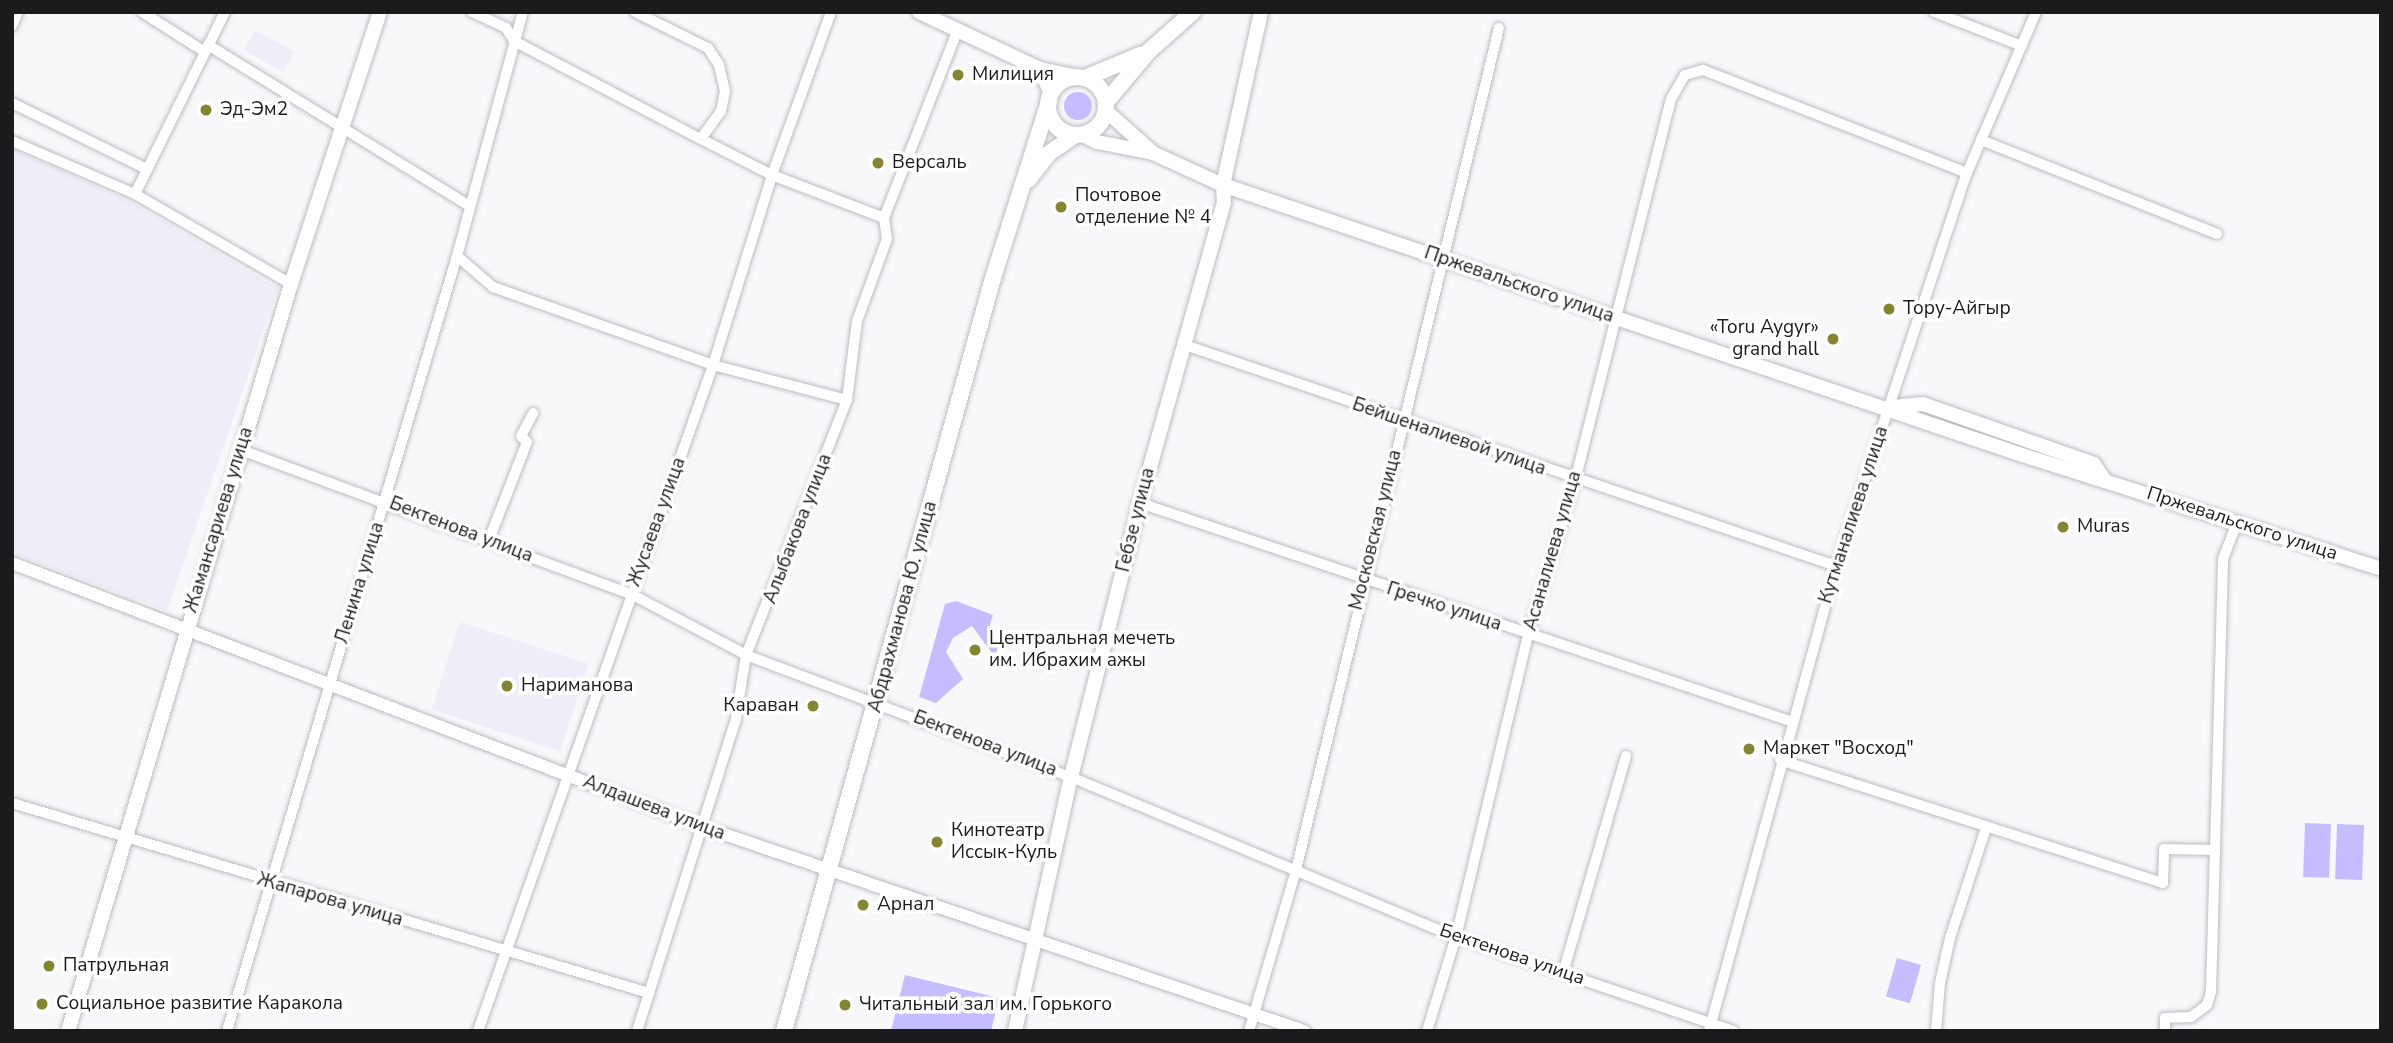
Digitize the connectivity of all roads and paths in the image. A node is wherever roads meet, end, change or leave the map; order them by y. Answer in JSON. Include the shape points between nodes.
{"nodes":[{"id":1,"x":18,"y":12,"type":"edge"},
{"id":2,"x":142,"y":12,"type":"edge"},
{"id":3,"x":225,"y":12,"type":"edge"},
{"id":4,"x":380,"y":12,"type":"edge"},
{"id":5,"x":472,"y":12,"type":"edge"},
{"id":6,"x":523,"y":12,"type":"edge"},
{"id":7,"x":635,"y":12,"type":"edge"},
{"id":8,"x":831,"y":12,"type":"edge"},
{"id":9,"x":919,"y":12,"type":"edge"},
{"id":10,"x":1193,"y":12,"type":"edge"},
{"id":11,"x":1261,"y":12,"type":"edge"},
{"id":12,"x":1934,"y":12,"type":"edge"},
{"id":13,"x":2036,"y":12,"type":"edge"},
{"id":14,"x":12,"y":26,"type":"edge"},
{"id":15,"x":1499,"y":28,"type":"dead end"},
{"id":16,"x":958,"y":29,"type":"junction"},
{"id":17,"x":514,"y":41,"type":"junction"},
{"id":18,"x":2022,"y":46,"type":"junction"},
{"id":19,"x":206,"y":48,"type":"junction"},
{"id":20,"x":1149,"y":51,"type":"junction"},
{"id":21,"x":1040,"y":69,"type":"junction"},
{"id":22,"x":1081,"y":78,"type":"junction"},
{"id":23,"x":1050,"y":98,"type":"junction"},
{"id":24,"x":12,"y":103,"type":"edge"},
{"id":25,"x":1106,"y":106,"type":"junction"},
{"id":26,"x":344,"y":125,"type":"junction"},
{"id":27,"x":1079,"y":135,"type":"junction"},
{"id":28,"x":701,"y":139,"type":"junction"},
{"id":29,"x":1981,"y":140,"type":"junction"},
{"id":30,"x":12,"y":141,"type":"edge"},
{"id":31,"x":1153,"y":153,"type":"junction"},
{"id":32,"x":147,"y":169,"type":"junction"},
{"id":33,"x":1967,"y":173,"type":"junction"},
{"id":34,"x":772,"y":175,"type":"junction"},
{"id":35,"x":1024,"y":185,"type":"junction"},
{"id":36,"x":1223,"y":186,"type":"junction"},
{"id":37,"x":135,"y":194,"type":"junction"},
{"id":38,"x":468,"y":205,"type":"junction"},
{"id":39,"x":884,"y":218,"type":"junction"},
{"id":40,"x":2217,"y":234,"type":"dead end"},
{"id":41,"x":457,"y":256,"type":"junction"},
{"id":42,"x":1444,"y":259,"type":"junction"},
{"id":43,"x":291,"y":284,"type":"junction"},
{"id":44,"x":1613,"y":316,"type":"junction"},
{"id":45,"x":1182,"y":344,"type":"junction"},
{"id":46,"x":713,"y":365,"type":"junction"},
{"id":47,"x":847,"y":400,"type":"junction"},
{"id":48,"x":1889,"y":408,"type":"junction"},
{"id":49,"x":533,"y":413,"type":"dead end"},
{"id":50,"x":1403,"y":421,"type":"junction"},
{"id":51,"x":241,"y":450,"type":"junction"},
{"id":52,"x":1575,"y":481,"type":"junction"},
{"id":53,"x":384,"y":501,"type":"junction"},
{"id":54,"x":1140,"y":503,"type":"junction"},
{"id":55,"x":2237,"y":523,"type":"junction"},
{"id":56,"x":489,"y":541,"type":"junction"},
{"id":57,"x":12,"y":563,"type":"edge"},
{"id":58,"x":1836,"y":566,"type":"junction"},
{"id":59,"x":2381,"y":569,"type":"edge"},
{"id":60,"x":1363,"y":581,"type":"junction"},
{"id":61,"x":631,"y":594,"type":"junction"},
{"id":62,"x":187,"y":626,"type":"junction"},
{"id":63,"x":1528,"y":635,"type":"junction"},
{"id":64,"x":746,"y":654,"type":"junction"},
{"id":65,"x":330,"y":682,"type":"junction"},
{"id":66,"x":877,"y":702,"type":"junction"},
{"id":67,"x":1790,"y":721,"type":"junction"},
{"id":68,"x":1626,"y":756,"type":"dead end"},
{"id":69,"x":1780,"y":760,"type":"junction"},
{"id":70,"x":566,"y":774,"type":"junction"},
{"id":71,"x":1071,"y":777,"type":"junction"},
{"id":72,"x":12,"y":803,"type":"edge"},
{"id":73,"x":703,"y":827,"type":"junction"},
{"id":74,"x":1986,"y":828,"type":"junction"},
{"id":75,"x":124,"y":839,"type":"junction"},
{"id":76,"x":2215,"y":850,"type":"junction"},
{"id":77,"x":1296,"y":870,"type":"junction"},
{"id":78,"x":829,"y":871,"type":"junction"},
{"id":79,"x":269,"y":883,"type":"junction"},
{"id":80,"x":1456,"y":937,"type":"junction"},
{"id":81,"x":1038,"y":942,"type":"junction"},
{"id":82,"x":505,"y":948,"type":"junction"},
{"id":83,"x":1563,"y":973,"type":"junction"},
{"id":84,"x":649,"y":993,"type":"junction"},
{"id":85,"x":1254,"y":1013,"type":"junction"},
{"id":86,"x":1710,"y":1027,"type":"edge"},
{"id":87,"x":68,"y":1031,"type":"edge"},
{"id":88,"x":227,"y":1031,"type":"edge"},
{"id":89,"x":478,"y":1031,"type":"edge"},
{"id":90,"x":637,"y":1031,"type":"edge"},
{"id":91,"x":785,"y":1031,"type":"edge"},
{"id":92,"x":1015,"y":1031,"type":"edge"},
{"id":93,"x":1249,"y":1031,"type":"edge"},
{"id":94,"x":1304,"y":1031,"type":"edge"},
{"id":95,"x":1427,"y":1031,"type":"edge"},
{"id":96,"x":1734,"y":1031,"type":"edge"},
{"id":97,"x":1936,"y":1031,"type":"edge"},
{"id":98,"x":2165,"y":1031,"type":"edge"}],
"edges":[{"from":1,"to":14,"type":"street"},
{"from":2,"to":19,"type":"street"},
{"from":3,"to":19,"type":"street"},
{"from":4,"to":26,"type":"main road","name":"Жамансариева улица"},
{"from":5,"to":17,"type":"street","via":[[506,28]]},
{"from":6,"to":17,"type":"street","name":"Ленина улица"},
{"from":7,"to":28,"type":"street","via":[[708,48],[719,65],[725,91],[720,111]]},
{"from":8,"to":34,"type":"street","name":"Жусаева улица"},
{"from":9,"to":16,"type":"main road"},
{"from":10,"to":20,"type":"highway"},
{"from":11,"to":36,"type":"main road","name":"Гебзе улица"},
{"from":12,"to":18,"type":"street"},
{"from":13,"to":18,"type":"street","name":"Кутманалиева улица"},
{"from":15,"to":42,"type":"street","name":"Московская улица"},
{"from":16,"to":21,"type":"main road"},
{"from":16,"to":39,"type":"street","name":"Алыбакова улица"},
{"from":17,"to":28,"type":"street"},
{"from":17,"to":38,"type":"street","name":"Ленина улица"},
{"from":18,"to":29,"type":"street","name":"Кутманалиева улица"},
{"from":19,"to":26,"type":"street"},
{"from":19,"to":32,"type":"street"},
{"from":20,"to":22,"type":"highway"},
{"from":20,"to":25,"type":"highway"},
{"from":21,"to":22,"type":"main road"},
{"from":21,"to":23,"type":"main road"},
{"from":22,"to":23,"type":"highway","via":[[1061,82]]},
{"from":22,"to":25,"type":"highway","via":[[1099,87]]},
{"from":23,"to":27,"type":"highway","via":[[1053,123]]},
{"from":23,"to":35,"type":"highway","name":"Абдрахманова Ю. улица"},
{"from":24,"to":32,"type":"street"},
{"from":25,"to":27,"type":"highway","via":[[1098,126]]},
{"from":25,"to":31,"type":"main road","name":"Пржевальского улица"},
{"from":26,"to":38,"type":"street"},
{"from":26,"to":43,"type":"main road","name":"Жамансариева улица"},
{"from":27,"to":31,"type":"main road","name":"Пржевальского улица"},
{"from":27,"to":35,"type":"highway","name":"Абдрахманова Ю. улица","via":[[1048,154]]},
{"from":28,"to":34,"type":"street"},
{"from":29,"to":33,"type":"street","name":"Кутманалиева улица"},
{"from":29,"to":40,"type":"street"},
{"from":30,"to":37,"type":"street"},
{"from":31,"to":36,"type":"main road","name":"Пржевальского улица"},
{"from":32,"to":37,"type":"street"},
{"from":33,"to":44,"type":"street","name":"Асаналиева улица","via":[[1703,69],[1685,75],[1671,99]]},
{"from":33,"to":48,"type":"street","name":"Кутманалиева улица"},
{"from":34,"to":39,"type":"street"},
{"from":34,"to":46,"type":"street","name":"Жусаева улица"},
{"from":35,"to":66,"type":"highway","name":"Абдрахманова Ю. улица","via":[[993,278]]},
{"from":36,"to":42,"type":"main road","name":"Пржевальского улица"},
{"from":36,"to":45,"type":"main road","name":"Гебзе улица","via":[[1224,203]]},
{"from":37,"to":43,"type":"street"},
{"from":38,"to":41,"type":"street","name":"Ленина улица"},
{"from":39,"to":47,"type":"street","name":"Алыбакова улица","via":[[887,239],[857,321]]},
{"from":41,"to":46,"type":"street","via":[[493,287]]},
{"from":41,"to":53,"type":"street","name":"Ленина улица"},
{"from":42,"to":44,"type":"main road","name":"Пржевальского улица"},
{"from":42,"to":50,"type":"street","name":"Московская улица"},
{"from":43,"to":51,"type":"main road","name":"Жамансариева улица"},
{"from":44,"to":48,"type":"main road","name":"Пржевальского улица"},
{"from":44,"to":52,"type":"street","name":"Асаналиева улица"},
{"from":45,"to":50,"type":"street","name":"Бейшеналиевой улица"},
{"from":45,"to":54,"type":"main road","name":"Гебзе улица"},
{"from":46,"to":47,"type":"street"},
{"from":46,"to":61,"type":"street","name":"Жусаева улица"},
{"from":47,"to":64,"type":"street","name":"Алыбакова улица"},
{"from":48,"to":55,"type":"main road","name":"Пржевальского улица"},
{"from":48,"to":58,"type":"street","name":"Кутманалиева улица"},
{"from":49,"to":56,"type":"street","via":[[521,436],[527,442]]},
{"from":50,"to":52,"type":"street","name":"Бейшеналиевой улица"},
{"from":50,"to":60,"type":"street","name":"Московская улица"},
{"from":51,"to":53,"type":"street","name":"Бектенова улица"},
{"from":51,"to":62,"type":"main road","name":"Жамансариева улица"},
{"from":52,"to":58,"type":"street","name":"Бейшеналиевой улица"},
{"from":52,"to":63,"type":"street","name":"Асаналиева улица"},
{"from":53,"to":56,"type":"street","name":"Бектенова улица"},
{"from":53,"to":65,"type":"street","name":"Ленина улица"},
{"from":54,"to":60,"type":"street","name":"Гречко улица"},
{"from":54,"to":71,"type":"main road","name":"Гебзе улица"},
{"from":55,"to":59,"type":"main road","name":"Пржевальского улица"},
{"from":55,"to":76,"type":"street","via":[[2223,559]]},
{"from":56,"to":61,"type":"street","name":"Бектенова улица"},
{"from":57,"to":62,"type":"street","name":"Алдашева улица"},
{"from":58,"to":67,"type":"street","name":"Кутманалиева улица"},
{"from":60,"to":63,"type":"street","name":"Гречко улица"},
{"from":60,"to":77,"type":"street","name":"Московская улица"},
{"from":61,"to":64,"type":"street","name":"Бектенова улица"},
{"from":61,"to":70,"type":"street","name":"Жусаева улица"},
{"from":62,"to":65,"type":"street","name":"Алдашева улица"},
{"from":62,"to":75,"type":"main road","name":"Жамансариева улица"},
{"from":63,"to":67,"type":"street","name":"Гречко улица"},
{"from":63,"to":80,"type":"street","name":"Асаналиева улица"},
{"from":64,"to":66,"type":"street","name":"Бектенова улица"},
{"from":64,"to":73,"type":"street","name":"Алыбакова улица","via":[[736,718]]},
{"from":65,"to":70,"type":"street","name":"Алдашева улица"},
{"from":65,"to":79,"type":"street","name":"Ленина улица"},
{"from":66,"to":71,"type":"street","name":"Бектенова улица"},
{"from":66,"to":78,"type":"highway","name":"Абдрахманова Ю. улица"},
{"from":67,"to":69,"type":"street","name":"Кутманалиева улица"},
{"from":68,"to":83,"type":"street"},
{"from":69,"to":74,"type":"street"},
{"from":69,"to":86,"type":"street","name":"Кутманалиева улица"},
{"from":70,"to":73,"type":"street","name":"Алдашева улица"},
{"from":70,"to":82,"type":"street","name":"Жусаева улица"},
{"from":71,"to":77,"type":"street","name":"Бектенова улица"},
{"from":71,"to":81,"type":"main road","name":"Гебзе улица"},
{"from":72,"to":75,"type":"street","name":"Жапарова улица"},
{"from":73,"to":78,"type":"street","name":"Алдашева улица"},
{"from":73,"to":84,"type":"street","name":"Алыбакова улица"},
{"from":74,"to":76,"type":"street","via":[[2163,883],[2164,849]]},
{"from":74,"to":97,"type":"street","via":[[1950,938]]},
{"from":75,"to":79,"type":"street","name":"Жапарова улица"},
{"from":75,"to":87,"type":"main road","name":"Жамансариева улица"},
{"from":76,"to":98,"type":"street","via":[[2210,999],[2191,1017],[2165,1018]]},
{"from":77,"to":80,"type":"street","name":"Бектенова улица"},
{"from":77,"to":85,"type":"street","name":"Московская улица"},
{"from":78,"to":81,"type":"street","name":"Алдашева улица"},
{"from":78,"to":91,"type":"highway","name":"Абдрахманова Ю. улица"},
{"from":79,"to":82,"type":"street","name":"Жапарова улица"},
{"from":79,"to":88,"type":"street","name":"Ленина улица"},
{"from":80,"to":83,"type":"street","name":"Бектенова улица"},
{"from":80,"to":95,"type":"street","name":"Асаналиева улица"},
{"from":81,"to":85,"type":"street","name":"Алдашева улица"},
{"from":81,"to":92,"type":"main road","name":"Гебзе улица"},
{"from":82,"to":84,"type":"street","name":"Жапарова улица"},
{"from":82,"to":89,"type":"street","name":"Жусаева улица"},
{"from":83,"to":86,"type":"street","name":"Бектенова улица"},
{"from":84,"to":90,"type":"street","name":"Алыбакова улица"},
{"from":85,"to":93,"type":"street","name":"Московская улица"},
{"from":85,"to":94,"type":"street","name":"Алдашева улица"},
{"from":86,"to":96,"type":"street","name":"Бектенова улица"}]}
